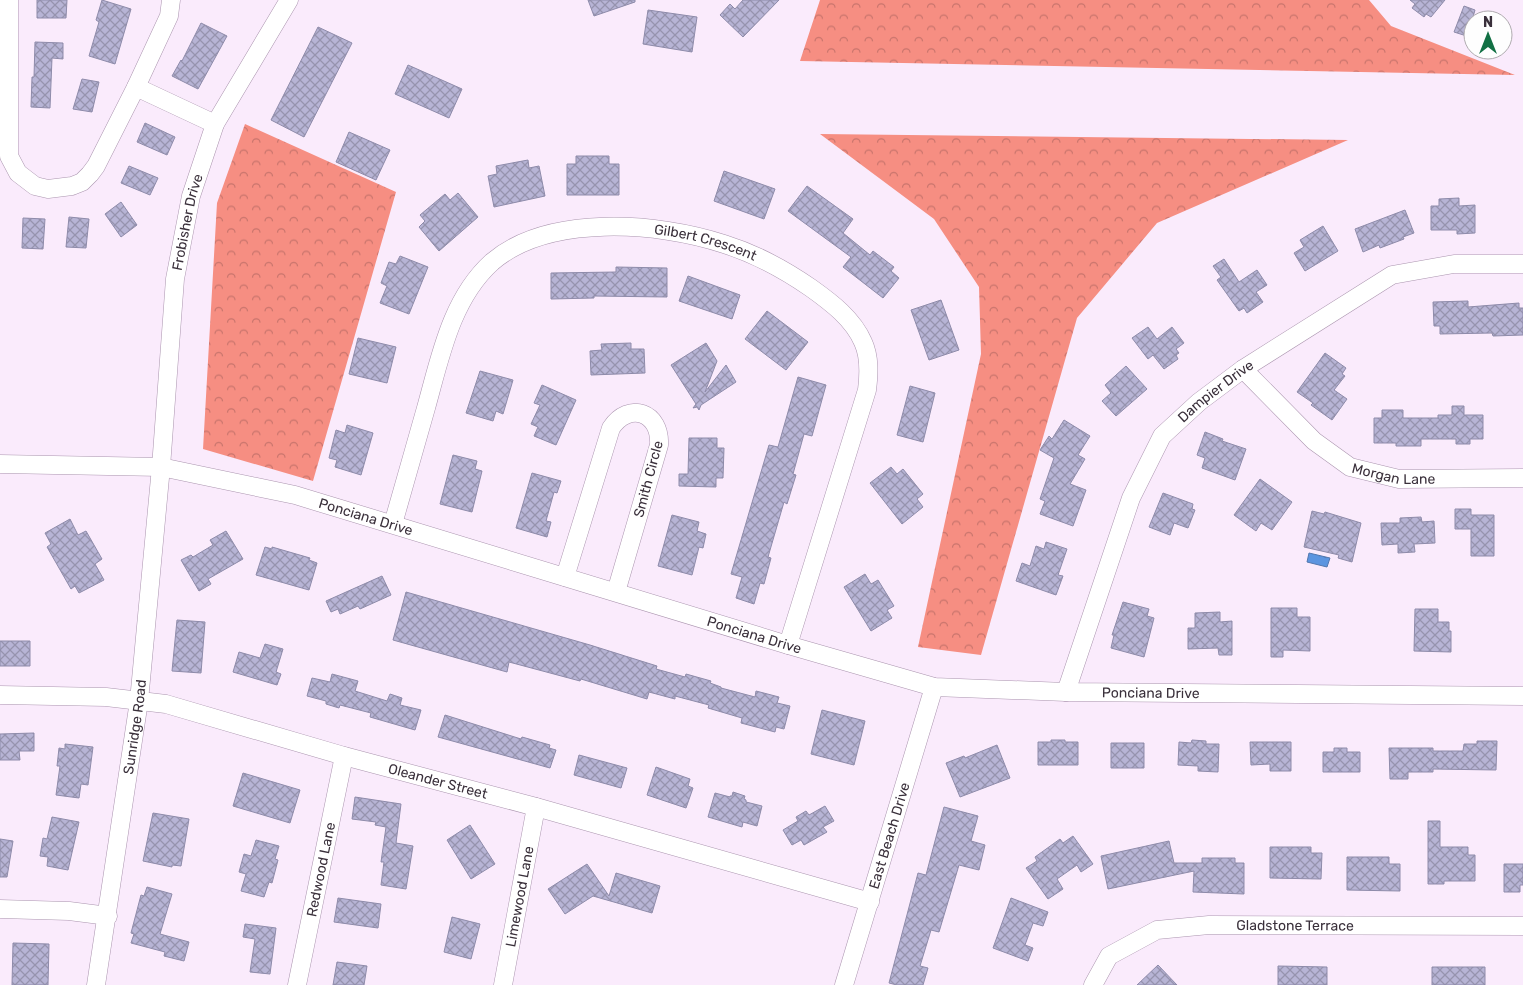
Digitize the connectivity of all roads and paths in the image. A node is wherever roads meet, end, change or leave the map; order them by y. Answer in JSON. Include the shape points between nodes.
{"nodes":[{"id":1,"x":9,"y":0,"type":"edge"},
{"id":2,"x":171,"y":0,"type":"edge"},
{"id":3,"x":289,"y":0,"type":"edge"},
{"id":4,"x":136,"y":87,"type":"junction"},
{"id":5,"x":215,"y":124,"type":"junction"},
{"id":6,"x":1523,"y":264,"type":"edge"},
{"id":7,"x":1243,"y":369,"type":"junction"},
{"id":8,"x":0,"y":464,"type":"edge"},
{"id":9,"x":161,"y":467,"type":"junction"},
{"id":10,"x":1523,"y":478,"type":"edge"},
{"id":11,"x":393,"y":524,"type":"junction"},
{"id":12,"x":565,"y":577,"type":"junction"},
{"id":13,"x":616,"y":592,"type":"junction"},
{"id":14,"x":788,"y":645,"type":"junction"},
{"id":15,"x":934,"y":687,"type":"junction"},
{"id":16,"x":1066,"y":692,"type":"junction"},
{"id":17,"x":0,"y":696,"type":"edge"},
{"id":18,"x":1523,"y":696,"type":"edge"},
{"id":19,"x":139,"y":701,"type":"junction"},
{"id":20,"x":344,"y":756,"type":"junction"},
{"id":21,"x":536,"y":807,"type":"junction"},
{"id":22,"x":870,"y":902,"type":"junction"},
{"id":23,"x":0,"y":909,"type":"edge"},
{"id":24,"x":108,"y":916,"type":"junction"},
{"id":25,"x":1523,"y":926,"type":"edge"},
{"id":26,"x":96,"y":985,"type":"edge"},
{"id":27,"x":297,"y":985,"type":"edge"},
{"id":28,"x":503,"y":985,"type":"edge"},
{"id":29,"x":844,"y":985,"type":"edge"},
{"id":30,"x":1093,"y":985,"type":"edge"}],
"edges":[{"from":1,"to":4,"type":"street","via":[[9,156],[26,180],[48,189],[82,182],[96,166]]},
{"from":2,"to":4,"type":"street","via":[[168,16]]},
{"from":3,"to":5,"type":"street","name":"Frobisher Drive"},
{"from":4,"to":5,"type":"street"},
{"from":5,"to":9,"type":"street","name":"Frobisher Drive","via":[[191,196],[175,279]]},
{"from":6,"to":7,"type":"street","name":"Dampier Drive","via":[[1454,264],[1392,275]]},
{"from":7,"to":10,"type":"street","name":"Morgan Lane","via":[[1314,441],[1350,467],[1399,478]]},
{"from":7,"to":16,"type":"street","name":"Dampier Drive","via":[[1199,402],[1162,436],[1131,498]]},
{"from":8,"to":9,"type":"street","name":"Ponciana Drive"},
{"from":9,"to":11,"type":"street","name":"Ponciana Drive","via":[[295,495]]},
{"from":9,"to":19,"type":"street","name":"Sunridge Road"},
{"from":11,"to":12,"type":"street","name":"Ponciana Drive"},
{"from":11,"to":14,"type":"street","name":"Gilbert Crescent","via":[[453,318],[476,280],[506,251],[549,234],[597,228],[658,229],[725,244],[797,278],[837,308],[855,327],[869,364],[867,390]]},
{"from":12,"to":13,"type":"street","name":"Ponciana Drive"},
{"from":12,"to":13,"type":"street","name":"Smith Circle","via":[[610,428],[623,415],[642,414],[656,425],[660,434],[659,445]]},
{"from":13,"to":14,"type":"street","name":"Ponciana Drive"},
{"from":14,"to":15,"type":"street","name":"Ponciana Drive"},
{"from":15,"to":16,"type":"street","name":"Ponciana Drive"},
{"from":15,"to":22,"type":"street","name":"East Beach Drive"},
{"from":16,"to":18,"type":"street","name":"Ponciana Drive"},
{"from":17,"to":19,"type":"street","name":"Oleander Street","via":[[106,697]]},
{"from":19,"to":20,"type":"street","name":"Oleander Street","via":[[166,704]]},
{"from":19,"to":24,"type":"street","name":"Sunridge Road"},
{"from":20,"to":21,"type":"street","name":"Oleander Street"},
{"from":20,"to":27,"type":"street","name":"Redwood Lane"},
{"from":21,"to":22,"type":"street","name":"Oleander Street"},
{"from":21,"to":28,"type":"street","name":"Limewood Lane"},
{"from":22,"to":29,"type":"street","name":"East Beach Drive"},
{"from":23,"to":24,"type":"street","via":[[69,910]]},
{"from":24,"to":26,"type":"street","name":"Sunridge Road"},
{"from":25,"to":30,"type":"street","name":"Gladstone Terrace","via":[[1209,925],[1157,930],[1109,956]]}]}
